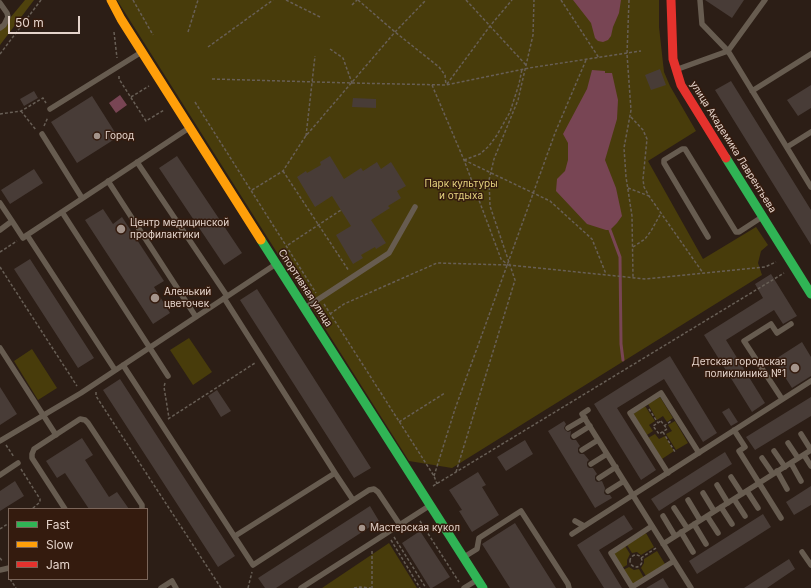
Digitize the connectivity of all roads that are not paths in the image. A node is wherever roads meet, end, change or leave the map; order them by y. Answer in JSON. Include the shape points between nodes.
{"nodes":[{"id":1,"x":111,"y":0,"type":"edge"},
{"id":2,"x":671,"y":0,"type":"edge"},
{"id":3,"x":700,"y":0,"type":"edge"},
{"id":4,"x":766,"y":0,"type":"edge"},
{"id":5,"x":0,"y":3,"type":"edge"},
{"id":6,"x":0,"y":28,"type":"edge"},
{"id":7,"x":728,"y":50,"type":"junction"},
{"id":8,"x":142,"y":52,"type":"junction"},
{"id":9,"x":811,"y":54,"type":"edge"},
{"id":10,"x":675,"y":70,"type":"junction"},
{"id":11,"x":752,"y":91,"type":"junction"},
{"id":12,"x":50,"y":109,"type":"road end"},
{"id":13,"x":190,"y":128,"type":"junction"},
{"id":14,"x":811,"y":132,"type":"edge"},
{"id":15,"x":42,"y":134,"type":"road end"},
{"id":16,"x":787,"y":147,"type":"junction"},
{"id":17,"x":137,"y":162,"type":"junction"},
{"id":18,"x":108,"y":182,"type":"junction"},
{"id":19,"x":811,"y":187,"type":"edge"},
{"id":20,"x":82,"y":198,"type":"junction"},
{"id":21,"x":0,"y":203,"type":"edge"},
{"id":22,"x":415,"y":207,"type":"dead end"},
{"id":23,"x":62,"y":212,"type":"junction"},
{"id":24,"x":763,"y":217,"type":"junction"},
{"id":25,"x":12,"y":222,"type":"junction"},
{"id":26,"x":0,"y":230,"type":"edge"},
{"id":27,"x":25,"y":236,"type":"junction"},
{"id":28,"x":708,"y":237,"type":"dead end"},
{"id":29,"x":277,"y":263,"type":"junction"},
{"id":30,"x":808,"y":281,"type":"edge"},
{"id":31,"x":811,"y":294,"type":"edge"},
{"id":32,"x":225,"y":297,"type":"junction"},
{"id":33,"x":305,"y":308,"type":"junction"},
{"id":34,"x":196,"y":316,"type":"junction"},
{"id":35,"x":791,"y":324,"type":"dead end"},
{"id":36,"x":150,"y":347,"type":"junction"},
{"id":37,"x":0,"y":348,"type":"edge"},
{"id":38,"x":123,"y":365,"type":"junction"},
{"id":39,"x":115,"y":370,"type":"junction"},
{"id":40,"x":168,"y":376,"type":"road end"},
{"id":41,"x":811,"y":381,"type":"edge"},
{"id":42,"x":782,"y":399,"type":"junction"},
{"id":43,"x":588,"y":410,"type":"dead end"},
{"id":44,"x":44,"y":416,"type":"junction"},
{"id":45,"x":584,"y":418,"type":"junction"},
{"id":46,"x":590,"y":426,"type":"junction"},
{"id":47,"x":568,"y":428,"type":"dead end"},
{"id":48,"x":734,"y":430,"type":"junction"},
{"id":49,"x":801,"y":434,"type":"dead end"},
{"id":50,"x":56,"y":435,"type":"junction"},
{"id":51,"x":574,"y":436,"type":"dead end"},
{"id":52,"x":1,"y":440,"type":"edge"},
{"id":53,"x":598,"y":440,"type":"junction"},
{"id":54,"x":788,"y":443,"type":"dead end"},
{"id":55,"x":582,"y":450,"type":"dead end"},
{"id":56,"x":811,"y":450,"type":"edge"},
{"id":57,"x":774,"y":451,"type":"dead end"},
{"id":58,"x":699,"y":453,"type":"junction"},
{"id":59,"x":607,"y":454,"type":"junction"},
{"id":60,"x":804,"y":455,"type":"junction"},
{"id":61,"x":762,"y":458,"type":"dead end"},
{"id":62,"x":798,"y":458,"type":"junction"},
{"id":63,"x":18,"y":463,"type":"road end"},
{"id":64,"x":791,"y":463,"type":"junction"},
{"id":65,"x":591,"y":464,"type":"dead end"},
{"id":66,"x":811,"y":466,"type":"edge"},
{"id":67,"x":785,"y":467,"type":"junction"},
{"id":68,"x":616,"y":468,"type":"junction"},
{"id":69,"x":335,"y":473,"type":"junction"},
{"id":70,"x":668,"y":473,"type":"junction"},
{"id":71,"x":775,"y":473,"type":"junction"},
{"id":72,"x":0,"y":475,"type":"edge"},
{"id":73,"x":731,"y":477,"type":"dead end"},
{"id":74,"x":599,"y":478,"type":"dead end"},
{"id":75,"x":624,"y":481,"type":"junction"},
{"id":76,"x":801,"y":481,"type":"dead end"},
{"id":77,"x":759,"y":483,"type":"junction"},
{"id":78,"x":717,"y":485,"type":"dead end"},
{"id":79,"x":787,"y":489,"type":"dead end"},
{"id":80,"x":608,"y":492,"type":"dead end"},
{"id":81,"x":744,"y":492,"type":"junction"},
{"id":82,"x":703,"y":493,"type":"dead end"},
{"id":83,"x":633,"y":495,"type":"junction"},
{"id":84,"x":734,"y":499,"type":"junction"},
{"id":85,"x":353,"y":500,"type":"junction"},
{"id":86,"x":688,"y":500,"type":"dead end"},
{"id":87,"x":728,"y":503,"type":"junction"},
{"id":88,"x":430,"y":506,"type":"junction"},
{"id":89,"x":721,"y":507,"type":"junction"},
{"id":90,"x":64,"y":508,"type":"edge"},
{"id":91,"x":142,"y":508,"type":"edge"},
{"id":92,"x":674,"y":508,"type":"dead end"},
{"id":93,"x":758,"y":508,"type":"dead end"},
{"id":94,"x":714,"y":511,"type":"junction"},
{"id":95,"x":663,"y":516,"type":"dead end"},
{"id":96,"x":707,"y":516,"type":"junction"},
{"id":97,"x":745,"y":516,"type":"dead end"},
{"id":98,"x":781,"y":518,"type":"dead end"},
{"id":99,"x":700,"y":520,"type":"junction"},
{"id":100,"x":575,"y":521,"type":"dead end"},
{"id":101,"x":694,"y":524,"type":"junction"},
{"id":102,"x":732,"y":524,"type":"dead end"},
{"id":103,"x":400,"y":525,"type":"junction"},
{"id":104,"x":584,"y":526,"type":"junction"},
{"id":105,"x":652,"y":526,"type":"junction"},
{"id":106,"x":687,"y":528,"type":"junction"},
{"id":107,"x":718,"y":533,"type":"dead end"},
{"id":108,"x":572,"y":534,"type":"dead end"},
{"id":109,"x":678,"y":534,"type":"junction"},
{"id":110,"x":235,"y":536,"type":"junction"},
{"id":111,"x":663,"y":544,"type":"junction"},
{"id":112,"x":706,"y":544,"type":"dead end"},
{"id":113,"x":693,"y":552,"type":"dead end"},
{"id":114,"x":802,"y":552,"type":"dead end"},
{"id":115,"x":463,"y":557,"type":"junction"},
{"id":116,"x":674,"y":561,"type":"junction"},
{"id":117,"x":811,"y":565,"type":"edge"},
{"id":118,"x":477,"y":580,"type":"junction"},
{"id":119,"x":161,"y":588,"type":"edge"},
{"id":120,"x":176,"y":588,"type":"edge"},
{"id":121,"x":301,"y":588,"type":"edge"},
{"id":122,"x":463,"y":588,"type":"edge"},
{"id":123,"x":483,"y":588,"type":"edge"},
{"id":124,"x":569,"y":588,"type":"edge"},
{"id":125,"x":691,"y":588,"type":"edge"}],
"edges":[{"from":1,"to":8,"type":"street","name":"Спортивная улица"},
{"from":2,"to":10,"type":"street","name":"улица Академика Лаврентьева"},
{"from":3,"to":7,"type":"lane","via":[[702,24]]},
{"from":4,"to":7,"type":"lane"},
{"from":5,"to":6,"type":"lane","via":[[8,17]]},
{"from":7,"to":10,"type":"lane"},
{"from":7,"to":11,"type":"lane"},
{"from":8,"to":12,"type":"lane"},
{"from":8,"to":13,"type":"street","name":"Спортивная улица"},
{"from":9,"to":11,"type":"lane"},
{"from":10,"to":24,"type":"street","name":"улица Академика Лаврентьева","via":[[681,85]]},
{"from":11,"to":16,"type":"lane"},
{"from":13,"to":17,"type":"lane"},
{"from":13,"to":29,"type":"street","name":"Спортивная улица"},
{"from":14,"to":16,"type":"lane"},
{"from":15,"to":20,"type":"lane"},
{"from":16,"to":19,"type":"lane"},
{"from":17,"to":18,"type":"lane"},
{"from":17,"to":32,"type":"lane"},
{"from":18,"to":20,"type":"lane"},
{"from":18,"to":34,"type":"lane"},
{"from":20,"to":23,"type":"lane"},
{"from":21,"to":25,"type":"lane"},
{"from":22,"to":33,"type":"lane","via":[[389,253]]},
{"from":23,"to":27,"type":"lane"},
{"from":23,"to":36,"type":"lane"},
{"from":24,"to":28,"type":"lane","via":[[736,232],[685,149],[682,149],[664,160],[664,163]]},
{"from":24,"to":30,"type":"street","name":"улица Академика Лаврентьева"},
{"from":25,"to":26,"type":"lane"},
{"from":25,"to":27,"type":"lane"},
{"from":27,"to":39,"type":"lane"},
{"from":29,"to":32,"type":"lane"},
{"from":29,"to":33,"type":"street","name":"Спортивная улица"},
{"from":30,"to":31,"type":"street","name":"улица Академика Лаврентьева"},
{"from":32,"to":34,"type":"lane"},
{"from":32,"to":69,"type":"lane"},
{"from":33,"to":88,"type":"street","name":"Спортивная улица"},
{"from":34,"to":36,"type":"lane"},
{"from":35,"to":42,"type":"lane","via":[[777,333],[771,324],[744,340]]},
{"from":36,"to":38,"type":"lane"},
{"from":36,"to":40,"type":"lane"},
{"from":37,"to":44,"type":"lane"},
{"from":38,"to":39,"type":"lane"},
{"from":38,"to":110,"type":"lane"},
{"from":39,"to":44,"type":"lane"},
{"from":41,"to":42,"type":"lane"},
{"from":42,"to":48,"type":"lane"},
{"from":43,"to":45,"type":"lane","via":[[582,414]]},
{"from":44,"to":50,"type":"lane"},
{"from":44,"to":52,"type":"lane"},
{"from":45,"to":46,"type":"lane"},
{"from":45,"to":47,"type":"lane"},
{"from":46,"to":51,"type":"lane"},
{"from":46,"to":53,"type":"lane"},
{"from":48,"to":58,"type":"lane"},
{"from":48,"to":77,"type":"lane","via":[[745,447],[739,451]]},
{"from":49,"to":56,"type":"lane"},
{"from":50,"to":90,"type":"lane","via":[[34,449],[32,458]]},
{"from":50,"to":91,"type":"lane","via":[[80,420],[85,420]]},
{"from":53,"to":55,"type":"lane"},
{"from":53,"to":59,"type":"lane"},
{"from":54,"to":62,"type":"lane"},
{"from":56,"to":60,"type":"lane"},
{"from":57,"to":67,"type":"lane"},
{"from":58,"to":70,"type":"lane"},
{"from":58,"to":70,"type":"lane","via":[[661,393],[645,403],[630,413]]},
{"from":59,"to":65,"type":"lane"},
{"from":59,"to":68,"type":"lane"},
{"from":60,"to":62,"type":"lane"},
{"from":60,"to":66,"type":"lane"},
{"from":61,"to":71,"type":"lane"},
{"from":62,"to":64,"type":"lane"},
{"from":63,"to":72,"type":"lane"},
{"from":64,"to":67,"type":"lane"},
{"from":64,"to":76,"type":"lane"},
{"from":67,"to":71,"type":"lane"},
{"from":68,"to":74,"type":"lane"},
{"from":68,"to":75,"type":"lane"},
{"from":69,"to":85,"type":"lane"},
{"from":69,"to":110,"type":"lane"},
{"from":70,"to":83,"type":"lane"},
{"from":71,"to":77,"type":"lane"},
{"from":71,"to":79,"type":"lane"},
{"from":73,"to":81,"type":"lane"},
{"from":75,"to":80,"type":"lane"},
{"from":75,"to":83,"type":"lane"},
{"from":77,"to":81,"type":"lane"},
{"from":77,"to":98,"type":"lane"},
{"from":78,"to":87,"type":"lane"},
{"from":81,"to":84,"type":"lane"},
{"from":81,"to":93,"type":"lane"},
{"from":82,"to":94,"type":"lane"},
{"from":83,"to":104,"type":"lane"},
{"from":83,"to":105,"type":"lane"},
{"from":84,"to":87,"type":"lane"},
{"from":84,"to":97,"type":"lane"},
{"from":85,"to":103,"type":"lane","via":[[374,489]]},
{"from":85,"to":110,"type":"lane","via":[[253,565]]},
{"from":86,"to":99,"type":"lane"},
{"from":87,"to":89,"type":"lane"},
{"from":88,"to":103,"type":"lane"},
{"from":88,"to":115,"type":"street","name":"Спортивная улица"},
{"from":89,"to":94,"type":"lane"},
{"from":89,"to":102,"type":"lane"},
{"from":92,"to":106,"type":"lane"},
{"from":94,"to":96,"type":"lane"},
{"from":95,"to":109,"type":"lane"},
{"from":96,"to":99,"type":"lane"},
{"from":96,"to":107,"type":"lane"},
{"from":99,"to":101,"type":"lane"},
{"from":100,"to":104,"type":"lane"},
{"from":101,"to":106,"type":"lane"},
{"from":101,"to":112,"type":"lane"},
{"from":103,"to":121,"type":"lane"},
{"from":104,"to":108,"type":"lane"},
{"from":105,"to":111,"type":"lane"},
{"from":105,"to":116,"type":"lane","via":[[611,553],[632,587]]},
{"from":106,"to":109,"type":"lane"},
{"from":109,"to":111,"type":"lane"},
{"from":109,"to":113,"type":"lane"},
{"from":111,"to":116,"type":"lane"},
{"from":114,"to":117,"type":"lane"},
{"from":115,"to":118,"type":"street","name":"Спортивная улица"},
{"from":115,"to":124,"type":"lane","via":[[477,549],[479,538],[521,511]]},
{"from":116,"to":125,"type":"lane"},
{"from":118,"to":122,"type":"lane"},
{"from":118,"to":123,"type":"street","name":"Спортивная улица"},
{"from":119,"to":120,"type":"lane","via":[[172,581]]}]}
